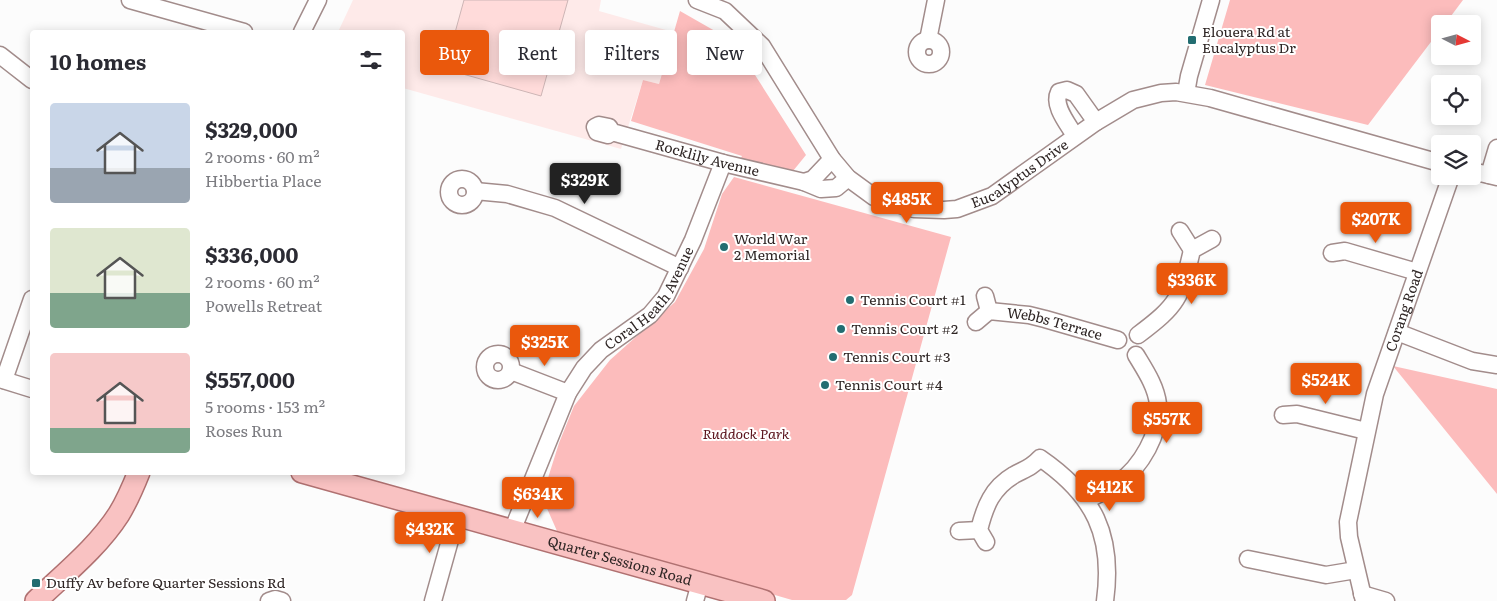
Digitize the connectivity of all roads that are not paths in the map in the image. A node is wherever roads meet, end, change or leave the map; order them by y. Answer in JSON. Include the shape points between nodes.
{"nodes":[{"id":1,"x":130,"y":0,"type":"edge"},
{"id":2,"x":318,"y":0,"type":"edge"},
{"id":3,"x":697,"y":0,"type":"edge"},
{"id":4,"x":936,"y":0,"type":"edge"},
{"id":5,"x":1211,"y":0,"type":"edge"},
{"id":6,"x":729,"y":6,"type":"edge"},
{"id":7,"x":237,"y":30,"type":"edge"},
{"id":8,"x":303,"y":30,"type":"edge"},
{"id":9,"x":0,"y":40,"type":"edge"},
{"id":10,"x":928,"y":40,"type":"dead end"},
{"id":11,"x":0,"y":53,"type":"edge"},
{"id":12,"x":30,"y":78,"type":"edge"},
{"id":13,"x":1186,"y":93,"type":"junction"},
{"id":14,"x":1096,"y":122,"type":"junction"},
{"id":15,"x":612,"y":132,"type":"dead end"},
{"id":16,"x":1076,"y":136,"type":"junction"},
{"id":17,"x":1497,"y":148,"type":"edge"},
{"id":18,"x":832,"y":159,"type":"junction"},
{"id":19,"x":1431,"y":161,"type":"edge"},
{"id":20,"x":723,"y":163,"type":"junction"},
{"id":21,"x":1493,"y":176,"type":"edge"},
{"id":22,"x":848,"y":178,"type":"junction"},
{"id":23,"x":804,"y":182,"type":"junction"},
{"id":24,"x":1448,"y":185,"type":"edge"},
{"id":25,"x":475,"y":191,"type":"dead end"},
{"id":26,"x":1180,"y":231,"type":"dead end"},
{"id":27,"x":1212,"y":239,"type":"dead end"},
{"id":28,"x":1192,"y":250,"type":"junction"},
{"id":29,"x":1332,"y":253,"type":"dead end"},
{"id":30,"x":680,"y":268,"type":"junction"},
{"id":31,"x":1417,"y":272,"type":"junction"},
{"id":32,"x":30,"y":304,"type":"edge"},
{"id":33,"x":976,"y":322,"type":"dead end"},
{"id":34,"x":1397,"y":332,"type":"junction"},
{"id":35,"x":1138,"y":336,"type":"junction"},
{"id":36,"x":1118,"y":340,"type":"junction"},
{"id":37,"x":1136,"y":355,"type":"junction"},
{"id":38,"x":1497,"y":365,"type":"edge"},
{"id":39,"x":511,"y":371,"type":"dead end"},
{"id":40,"x":2,"y":380,"type":"edge"},
{"id":41,"x":30,"y":388,"type":"edge"},
{"id":42,"x":568,"y":393,"type":"junction"},
{"id":43,"x":1283,"y":415,"type":"dead end"},
{"id":44,"x":1366,"y":431,"type":"junction"},
{"id":45,"x":138,"y":475,"type":"edge"},
{"id":46,"x":313,"y":475,"type":"edge"},
{"id":47,"x":1087,"y":500,"type":"junction"},
{"id":48,"x":457,"y":515,"type":"junction"},
{"id":49,"x":512,"y":530,"type":"junction"},
{"id":50,"x":959,"y":530,"type":"dead end"},
{"id":51,"x":1248,"y":559,"type":"dead end"},
{"id":52,"x":1356,"y":570,"type":"junction"},
{"id":53,"x":697,"y":592,"type":"edge"},
{"id":54,"x":1363,"y":598,"type":"edge"},
{"id":55,"x":36,"y":601,"type":"edge"},
{"id":56,"x":269,"y":601,"type":"edge"},
{"id":57,"x":282,"y":601,"type":"edge"},
{"id":58,"x":433,"y":601,"type":"edge"},
{"id":59,"x":764,"y":601,"type":"edge"},
{"id":60,"x":1105,"y":601,"type":"edge"},
{"id":61,"x":1386,"y":601,"type":"edge"}],
"edges":[{"from":1,"to":7,"type":"street"},
{"from":2,"to":8,"type":"street"},
{"from":3,"to":6,"type":"street","name":"Eucalyptus Drive"},
{"from":4,"to":10,"type":"street"},
{"from":5,"to":13,"type":"street"},
{"from":6,"to":18,"type":"street","name":"Eucalyptus Drive","via":[[762,46]]},
{"from":9,"to":11,"type":"street"},
{"from":11,"to":12,"type":"street"},
{"from":13,"to":14,"type":"street","name":"Eucalyptus Drive","via":[[1161,93],[1133,100]]},
{"from":13,"to":19,"type":"street","name":"Eucalyptus Drive"},
{"from":14,"to":16,"type":"street","name":"Eucalyptus Drive"},
{"from":14,"to":16,"type":"street","name":"Eucalyptus Drive","via":[[1076,94],[1067,90],[1059,92],[1058,107]]},
{"from":15,"to":20,"type":"street","name":"Rocklily Avenue"},
{"from":16,"to":22,"type":"street","name":"Eucalyptus Drive","via":[[992,196],[957,208],[914,209],[874,197]]},
{"from":17,"to":21,"type":"street"},
{"from":18,"to":22,"type":"street","name":"Eucalyptus Drive"},
{"from":18,"to":23,"type":"street","via":[[813,179]]},
{"from":20,"to":23,"type":"street","name":"Rocklily Avenue"},
{"from":20,"to":30,"type":"street","name":"Coral Heath Avenue"},
{"from":22,"to":23,"type":"street","name":"Rocklily Avenue","via":[[830,190]]},
{"from":24,"to":31,"type":"street","name":"Corang Road"},
{"from":25,"to":30,"type":"street","via":[[507,194],[555,208]]},
{"from":26,"to":28,"type":"street"},
{"from":27,"to":28,"type":"street"},
{"from":28,"to":35,"type":"street","via":[[1177,299]]},
{"from":29,"to":31,"type":"street","via":[[1344,251]]},
{"from":30,"to":42,"type":"street","name":"Coral Heath Avenue","via":[[666,296],[650,315],[601,350],[584,368]]},
{"from":31,"to":34,"type":"street","name":"Corang Road"},
{"from":32,"to":40,"type":"street"},
{"from":33,"to":36,"type":"street","name":"Webbs Terrace","via":[[987,303]]},
{"from":34,"to":38,"type":"street","via":[[1472,361]]},
{"from":34,"to":44,"type":"street","name":"Corang Road"},
{"from":35,"to":36,"type":"street","via":[[1127,332]]},
{"from":35,"to":37,"type":"street","via":[[1142,344]]},
{"from":36,"to":37,"type":"street","via":[[1122,354]]},
{"from":37,"to":47,"type":"street","via":[[1148,374],[1158,405],[1157,424],[1150,445],[1138,464],[1119,483]]},
{"from":39,"to":42,"type":"street"},
{"from":40,"to":41,"type":"street"},
{"from":42,"to":49,"type":"street","name":"Coral Heath Avenue"},
{"from":43,"to":44,"type":"street","via":[[1297,414]]},
{"from":44,"to":52,"type":"street","name":"Corang Road","via":[[1348,522]]},
{"from":45,"to":55,"type":"main road","via":[[126,502],[107,530]]},
{"from":46,"to":48,"type":"main road","name":"Quarter Sessions Road"},
{"from":47,"to":50,"type":"street","via":[[1040,458],[1031,468],[1015,475],[994,491],[989,499],[982,536]]},
{"from":47,"to":60,"type":"street","via":[[1107,552]]},
{"from":48,"to":49,"type":"main road","name":"Quarter Sessions Road"},
{"from":48,"to":58,"type":"street"},
{"from":49,"to":53,"type":"main road","name":"Quarter Sessions Road"},
{"from":51,"to":52,"type":"street","via":[[1326,575]]},
{"from":52,"to":54,"type":"street","name":"Corang Road"},
{"from":53,"to":59,"type":"main road","name":"Quarter Sessions Road"},
{"from":54,"to":61,"type":"street","name":"Corang Road"},
{"from":56,"to":57,"type":"street"}]}
